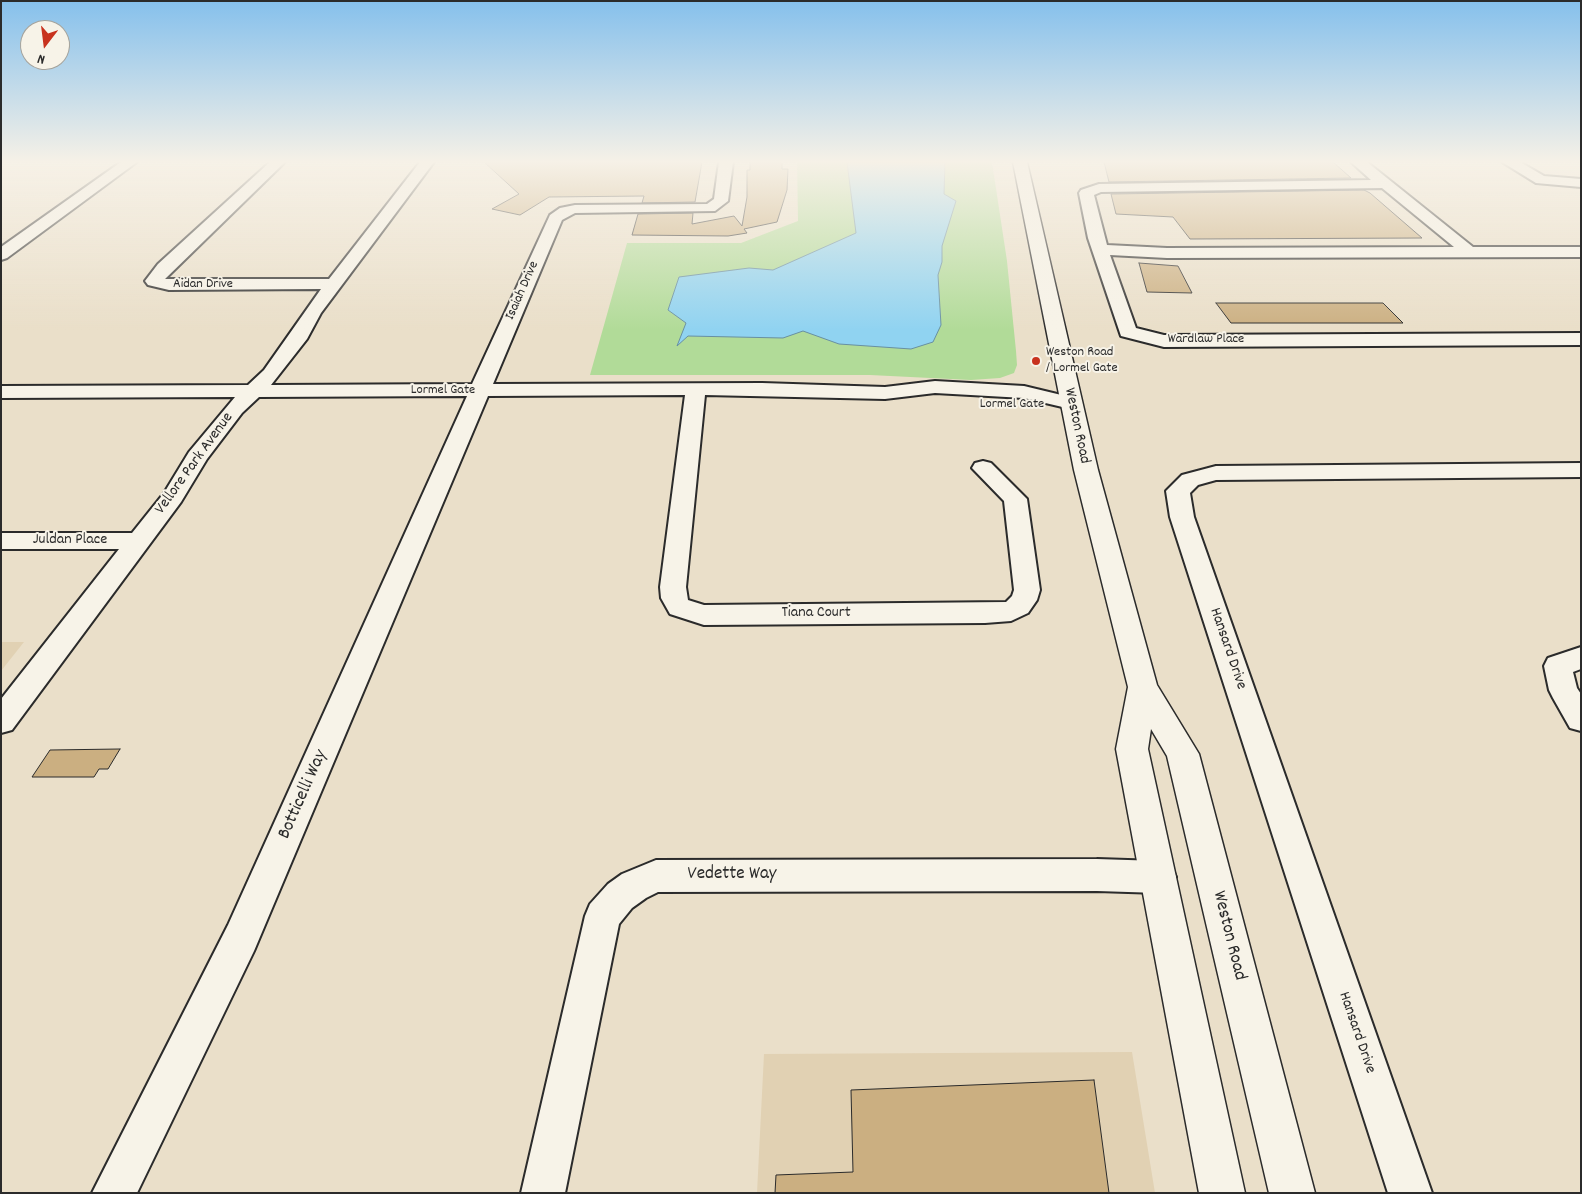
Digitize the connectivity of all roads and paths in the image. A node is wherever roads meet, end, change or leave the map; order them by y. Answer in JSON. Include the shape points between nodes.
{"nodes":[{"id":1,"x":53,"y":218,"type":"edge"},
{"id":2,"x":218,"y":218,"type":"edge"},
{"id":3,"x":385,"y":218,"type":"edge"},
{"id":4,"x":555,"y":218,"type":"edge"},
{"id":5,"x":1032,"y":218,"type":"edge"},
{"id":6,"x":1092,"y":218,"type":"edge"},
{"id":7,"x":1427,"y":218,"type":"edge"},
{"id":8,"x":1100,"y":250,"type":"junction"},
{"id":9,"x":1469,"y":252,"type":"junction"},
{"id":10,"x":1581,"y":252,"type":"edge"},
{"id":11,"x":1,"y":255,"type":"edge"},
{"id":12,"x":334,"y":284,"type":"junction"},
{"id":13,"x":1581,"y":339,"type":"edge"},
{"id":14,"x":480,"y":390,"type":"junction"},
{"id":15,"x":696,"y":390,"type":"junction"},
{"id":16,"x":253,"y":391,"type":"junction"},
{"id":17,"x":1,"y":392,"type":"edge"},
{"id":18,"x":885,"y":393,"type":"joint"},
{"id":19,"x":1071,"y":403,"type":"junction"},
{"id":20,"x":983,"y":468,"type":"dead end"},
{"id":21,"x":1581,"y":470,"type":"edge"},
{"id":22,"x":1,"y":541,"type":"edge"},
{"id":23,"x":139,"y":541,"type":"junction"},
{"id":24,"x":1581,"y":658,"type":"edge"},
{"id":25,"x":1143,"y":687,"type":"junction"},
{"id":26,"x":1581,"y":719,"type":"edge"},
{"id":27,"x":1,"y":721,"type":"edge"},
{"id":28,"x":1159,"y":877,"type":"junction"},
{"id":29,"x":114,"y":1193,"type":"edge"},
{"id":30,"x":543,"y":1193,"type":"edge"},
{"id":31,"x":1222,"y":1193,"type":"edge"},
{"id":32,"x":1292,"y":1193,"type":"edge"},
{"id":33,"x":1410,"y":1193,"type":"edge"}],
"edges":[{"from":1,"to":11,"type":"street"},
{"from":2,"to":12,"type":"street","name":"Aidan Drive","via":[[154,281],[169,285]]},
{"from":3,"to":12,"type":"street","name":"Vellore Park Avenue"},
{"from":4,"to":14,"type":"street","name":"Isaiah Drive"},
{"from":5,"to":19,"type":"main road","name":"Weston Road"},
{"from":6,"to":8,"type":"street","name":"Wardlaw Place"},
{"from":7,"to":9,"type":"street"},
{"from":8,"to":9,"type":"street","via":[[1167,253]]},
{"from":8,"to":13,"type":"street","name":"Wardlaw Place","via":[[1128,332],[1164,341]]},
{"from":9,"to":10,"type":"street"},
{"from":12,"to":16,"type":"street","name":"Vellore Park Avenue","via":[[271,374]]},
{"from":14,"to":15,"type":"street","name":"Lormel Gate"},
{"from":14,"to":16,"type":"street","name":"Lormel Gate"},
{"from":14,"to":29,"type":"street","name":"Botticelli Way","via":[[242,938]]},
{"from":15,"to":18,"type":"street","name":"Lormel Gate"},
{"from":15,"to":20,"type":"street","name":"Tiana Court","via":[[673,587],[679,606],[690,612],[704,615],[1011,611],[1024,600],[1027,590],[1015,499]]},
{"from":16,"to":17,"type":"street","name":"Lormel Gate"},
{"from":16,"to":23,"type":"street","name":"Vellore Park Avenue","via":[[197,457],[173,497]]},
{"from":18,"to":19,"type":"street","name":"Lormel Gate","via":[[938,403],[1016,408]]},
{"from":19,"to":25,"type":"main road","name":"Weston Road"},
{"from":21,"to":33,"type":"street","name":"Hansard Drive","via":[[1216,473],[1190,480],[1178,491],[1182,517]]},
{"from":22,"to":23,"type":"street","name":"Juldan Place"},
{"from":23,"to":27,"type":"street","name":"Vellore Park Avenue"},
{"from":24,"to":26,"type":"street","via":[[1558,666],[1562,690]]},
{"from":25,"to":28,"type":"main road","name":"Weston Road","via":[[1132,749]]},
{"from":25,"to":32,"type":"main road","name":"Weston Road","via":[[1183,754]]},
{"from":28,"to":30,"type":"street","name":"Vedette Way","via":[[1097,874],[656,876],[634,886],[620,896],[603,916]]},
{"from":28,"to":31,"type":"main road","name":"Weston Road"}]}
